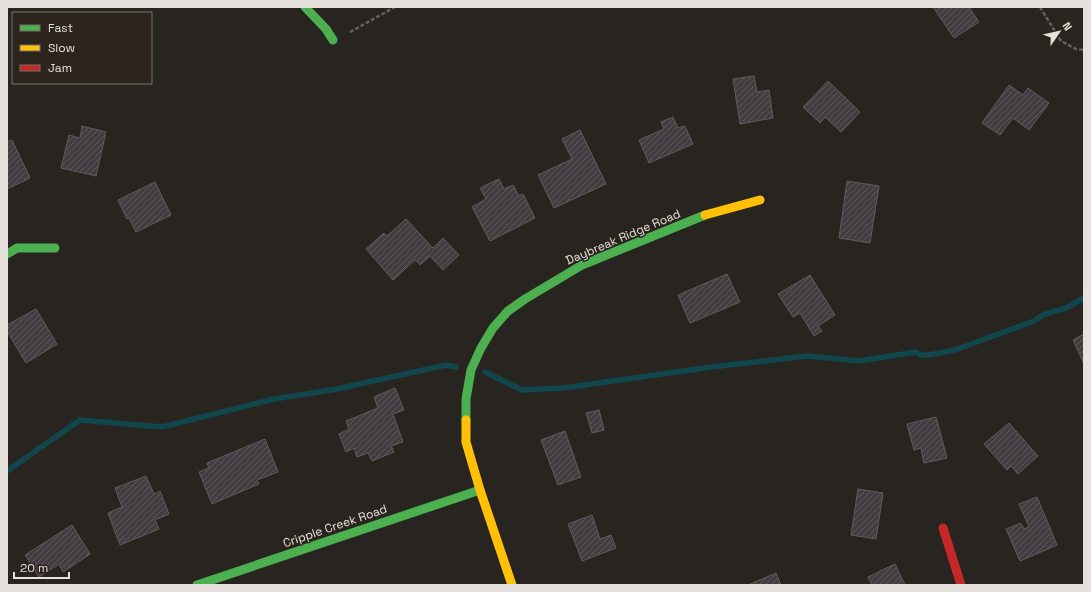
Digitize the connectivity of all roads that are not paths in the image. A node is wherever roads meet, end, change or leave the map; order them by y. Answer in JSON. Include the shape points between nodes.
{"nodes":[{"id":1,"x":305,"y":7,"type":"edge"},
{"id":2,"x":333,"y":40,"type":"road end"},
{"id":3,"x":760,"y":200,"type":"dead end"},
{"id":4,"x":55,"y":248,"type":"dead end"},
{"id":5,"x":7,"y":254,"type":"edge"},
{"id":6,"x":480,"y":490,"type":"junction"},
{"id":7,"x":943,"y":528,"type":"dead end"},
{"id":8,"x":197,"y":585,"type":"edge"},
{"id":9,"x":512,"y":585,"type":"edge"},
{"id":10,"x":961,"y":585,"type":"edge"}],
"edges":[{"from":1,"to":2,"type":"street"},
{"from":3,"to":6,"type":"street","name":"Daybreak Ridge Road","via":[[708,214],[582,265],[508,311],[493,328],[481,348],[471,370],[466,399],[466,442]]},
{"from":4,"to":5,"type":"street","via":[[17,248]]},
{"from":6,"to":8,"type":"street","name":"Cripple Creek Road"},
{"from":6,"to":9,"type":"street","name":"Daybreak Ridge Road"},
{"from":7,"to":10,"type":"street"}]}
